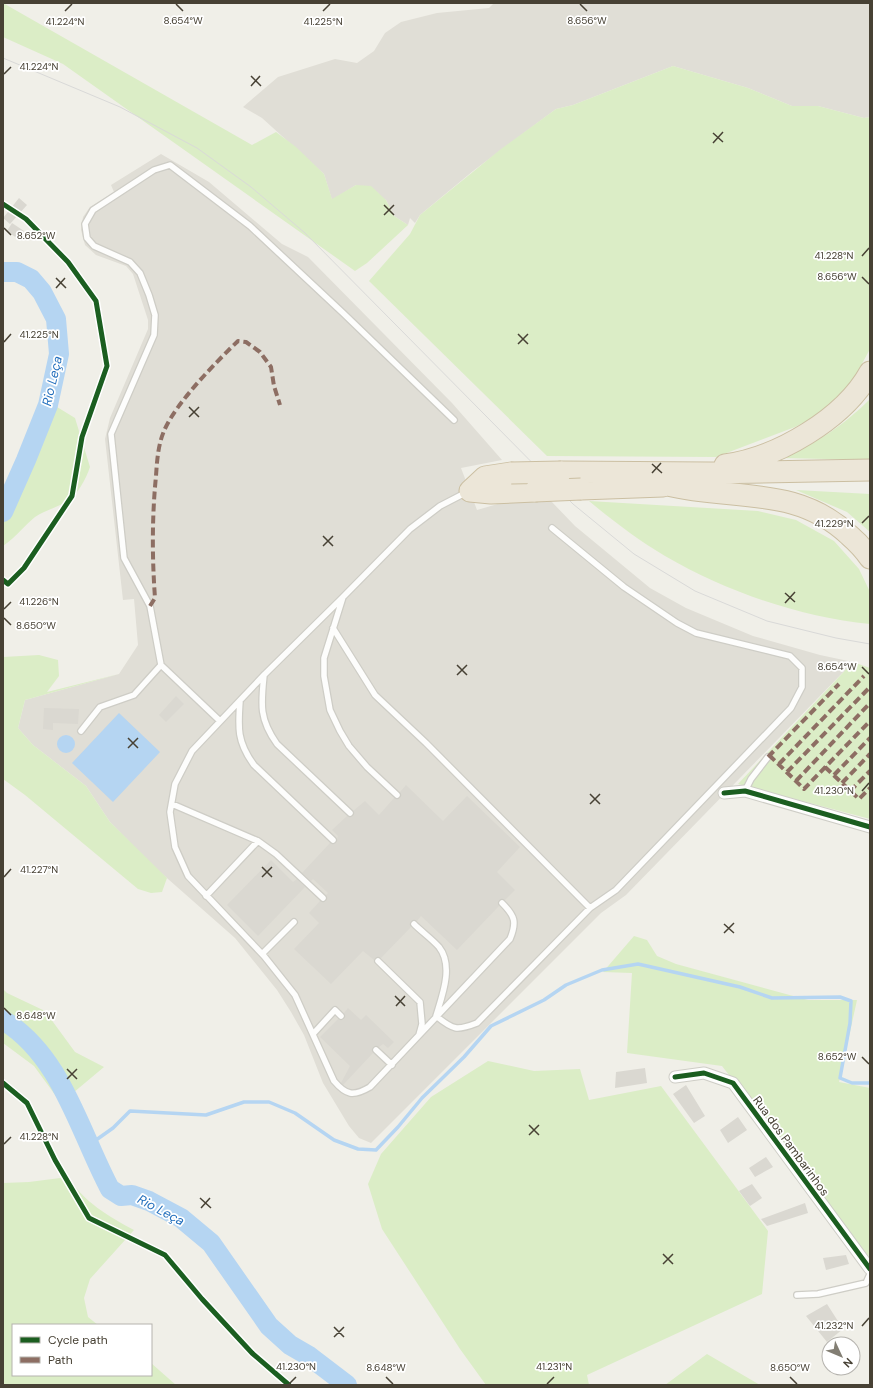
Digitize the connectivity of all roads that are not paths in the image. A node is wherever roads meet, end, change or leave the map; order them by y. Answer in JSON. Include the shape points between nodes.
{"nodes":[{"id":1,"x":870,"y":372,"type":"edge"},
{"id":2,"x":454,"y":420,"type":"dead end"},
{"id":3,"x":870,"y":470,"type":"edge"},
{"id":4,"x":670,"y":479,"type":"junction"},
{"id":5,"x":870,"y":482,"type":"edge"},
{"id":6,"x":470,"y":491,"type":"junction"},
{"id":7,"x":552,"y":528,"type":"dead end"},
{"id":8,"x":870,"y":558,"type":"edge"},
{"id":9,"x":343,"y":597,"type":"junction"},
{"id":10,"x":333,"y":628,"type":"junction"},
{"id":11,"x":161,"y":665,"type":"junction"},
{"id":12,"x":264,"y":675,"type":"junction"},
{"id":13,"x":240,"y":701,"type":"junction"},
{"id":14,"x":220,"y":721,"type":"junction"},
{"id":15,"x":81,"y":730,"type":"dead end"},
{"id":16,"x":768,"y":757,"type":"dead end"},
{"id":17,"x":719,"y":783,"type":"junction"},
{"id":18,"x":745,"y":791,"type":"junction"},
{"id":19,"x":724,"y":793,"type":"joint"},
{"id":20,"x":397,"y":795,"type":"dead end"},
{"id":21,"x":172,"y":804,"type":"junction"},
{"id":22,"x":350,"y":814,"type":"dead end"},
{"id":23,"x":870,"y":827,"type":"edge"},
{"id":24,"x":333,"y":840,"type":"dead end"},
{"id":25,"x":258,"y":841,"type":"junction"},
{"id":26,"x":206,"y":896,"type":"junction"},
{"id":27,"x":323,"y":898,"type":"dead end"},
{"id":28,"x":502,"y":903,"type":"dead end"},
{"id":29,"x":590,"y":908,"type":"junction"},
{"id":30,"x":294,"y":922,"type":"dead end"},
{"id":31,"x":414,"y":924,"type":"dead end"},
{"id":32,"x":262,"y":954,"type":"junction"},
{"id":33,"x":378,"y":961,"type":"dead end"},
{"id":34,"x":341,"y":1016,"type":"dead end"},
{"id":35,"x":436,"y":1016,"type":"junction"},
{"id":36,"x":313,"y":1034,"type":"junction"},
{"id":37,"x":419,"y":1037,"type":"junction"},
{"id":38,"x":376,"y":1050,"type":"dead end"},
{"id":39,"x":392,"y":1065,"type":"junction"},
{"id":40,"x":675,"y":1076,"type":"dead end"},
{"id":41,"x":870,"y":1269,"type":"edge"},
{"id":42,"x":870,"y":1274,"type":"edge"},
{"id":43,"x":797,"y":1295,"type":"dead end"}],
"edges":[{"from":1,"to":4,"type":"highway","via":[[839,409],[794,443],[730,464]]},
{"from":2,"to":11,"type":"lane","via":[[250,226],[170,165],[154,170],[93,210],[85,224],[87,238],[94,246],[130,262],[140,273],[155,315],[154,335],[110,434],[124,558],[150,606]]},
{"from":3,"to":4,"type":"highway"},
{"from":4,"to":5,"type":"highway"},
{"from":4,"to":6,"type":"highway","bridge":true,"via":[[581,489]]},
{"from":4,"to":6,"type":"highway","bridge":true,"via":[[560,472],[511,473],[485,477]]},
{"from":4,"to":8,"type":"highway","via":[[692,491],[764,496],[802,505],[837,523]]},
{"from":6,"to":9,"type":"lane","via":[[440,506],[410,529]]},
{"from":7,"to":17,"type":"lane","via":[[624,587],[677,623],[696,633],[790,656],[802,668],[802,687],[792,708]]},
{"from":9,"to":10,"type":"lane"},
{"from":9,"to":12,"type":"lane"},
{"from":10,"to":20,"type":"lane","via":[[324,658],[324,676],[330,710],[350,746],[367,767]]},
{"from":10,"to":29,"type":"lane","via":[[375,695]]},
{"from":11,"to":14,"type":"lane"},
{"from":11,"to":15,"type":"lane","via":[[134,695],[100,707]]},
{"from":12,"to":13,"type":"lane"},
{"from":12,"to":22,"type":"lane","via":[[262,711],[270,733],[277,744]]},
{"from":13,"to":14,"type":"lane"},
{"from":13,"to":24,"type":"lane","via":[[238,731],[245,753],[254,765]]},
{"from":14,"to":21,"type":"lane","via":[[192,751],[175,784]]},
{"from":16,"to":18,"type":"lane"},
{"from":17,"to":19,"type":"lane"},
{"from":17,"to":29,"type":"lane","via":[[616,890]]},
{"from":18,"to":19,"type":"street"},
{"from":18,"to":23,"type":"street"},
{"from":21,"to":25,"type":"lane"},
{"from":21,"to":26,"type":"lane","via":[[170,812],[175,847],[188,876]]},
{"from":25,"to":26,"type":"lane"},
{"from":25,"to":27,"type":"lane","via":[[276,854]]},
{"from":26,"to":32,"type":"lane"},
{"from":28,"to":35,"type":"lane","via":[[512,913],[514,921],[510,939]]},
{"from":29,"to":35,"type":"lane","via":[[477,1023],[461,1030],[449,1027]]},
{"from":30,"to":32,"type":"lane"},
{"from":31,"to":35,"type":"lane","via":[[439,948],[446,962],[443,990]]},
{"from":32,"to":36,"type":"lane","via":[[295,995]]},
{"from":33,"to":37,"type":"lane","via":[[420,1002],[422,1024]]},
{"from":34,"to":36,"type":"lane","via":[[335,1010]]},
{"from":35,"to":37,"type":"lane"},
{"from":36,"to":39,"type":"lane","via":[[334,1081],[341,1090],[352,1094],[360,1093],[370,1087]]},
{"from":37,"to":39,"type":"lane"},
{"from":38,"to":39,"type":"lane"},
{"from":40,"to":41,"type":"street","name":"Rua dos Pambarinhos","via":[[704,1073],[719,1076],[733,1083]]},
{"from":42,"to":43,"type":"lane","via":[[866,1283],[824,1293]]}]}
